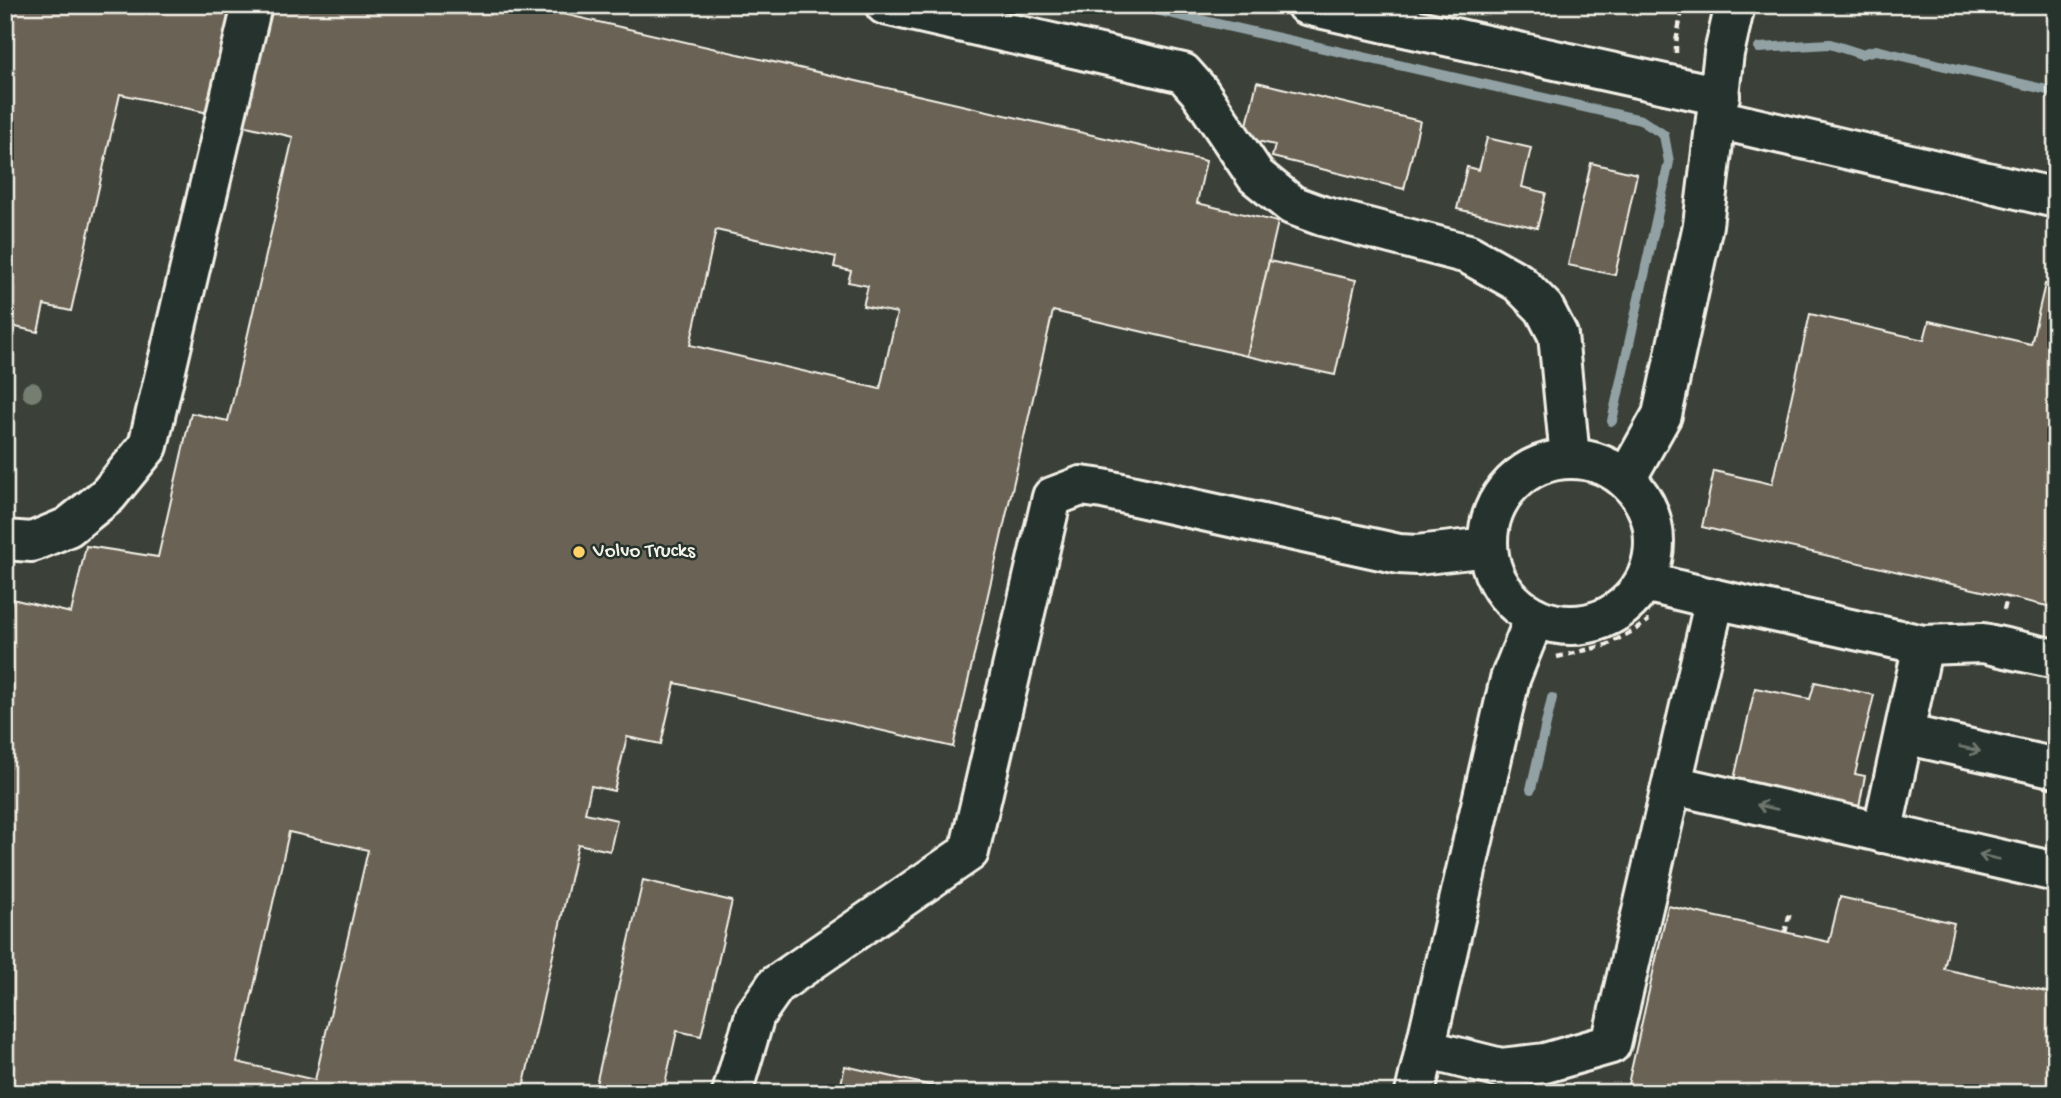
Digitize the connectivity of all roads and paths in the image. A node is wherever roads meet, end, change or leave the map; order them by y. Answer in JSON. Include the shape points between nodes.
{"nodes":[{"id":1,"x":252,"y":5,"type":"edge"},
{"id":2,"x":885,"y":5,"type":"edge"},
{"id":3,"x":1306,"y":5,"type":"edge"},
{"id":4,"x":1684,"y":5,"type":"edge"},
{"id":5,"x":1735,"y":5,"type":"edge"},
{"id":6,"x":1388,"y":14,"type":"edge"},
{"id":7,"x":1676,"y":59,"type":"dead end"},
{"id":8,"x":1718,"y":108,"type":"junction"},
{"id":9,"x":2056,"y":198,"type":"edge"},
{"id":10,"x":1570,"y":458,"type":"junction"},
{"id":11,"x":1626,"y":479,"type":"junction"},
{"id":12,"x":5,"y":540,"type":"edge"},
{"id":13,"x":1488,"y":547,"type":"junction"},
{"id":14,"x":2007,"y":597,"type":"dead end"},
{"id":15,"x":1650,"y":599,"type":"junction"},
{"id":16,"x":1715,"y":599,"type":"junction"},
{"id":17,"x":2004,"y":610,"type":"dead end"},
{"id":18,"x":1535,"y":617,"type":"junction"},
{"id":19,"x":1923,"y":645,"type":"junction"},
{"id":20,"x":2056,"y":659,"type":"edge"},
{"id":21,"x":1549,"y":663,"type":"dead end"},
{"id":22,"x":1904,"y":734,"type":"junction"},
{"id":23,"x":2056,"y":768,"type":"edge"},
{"id":24,"x":1673,"y":785,"type":"junction"},
{"id":25,"x":1882,"y":833,"type":"junction"},
{"id":26,"x":2056,"y":872,"type":"edge"},
{"id":27,"x":1790,"y":912,"type":"dead end"},
{"id":28,"x":1785,"y":933,"type":"dead end"},
{"id":29,"x":1425,"y":1049,"type":"junction"},
{"id":30,"x":732,"y":1093,"type":"edge"},
{"id":31,"x":1415,"y":1093,"type":"edge"}],
"edges":[{"from":1,"to":12,"type":"lane","via":[[148,446],[108,495],[68,527],[32,542]]},
{"from":2,"to":10,"type":"lane","via":[[1182,73],[1256,176],[1292,205],[1468,254],[1518,282],[1544,308],[1558,335]]},
{"from":3,"to":6,"type":"lane"},
{"from":4,"to":7,"type":"path"},
{"from":5,"to":8,"type":"lane"},
{"from":6,"to":8,"type":"lane"},
{"from":8,"to":9,"type":"lane"},
{"from":8,"to":11,"type":"lane","via":[[1703,225],[1662,415]]},
{"from":10,"to":11,"type":"lane","via":[[1609,467]]},
{"from":10,"to":13,"type":"lane","via":[[1543,463],[1520,476],[1502,496],[1490,521]]},
{"from":11,"to":15,"type":"lane","via":[[1644,501],[1654,527]]},
{"from":13,"to":18,"type":"lane","via":[[1502,589]]},
{"from":13,"to":30,"type":"lane","via":[[1399,554],[1103,489],[1081,486],[1052,497],[969,852],[776,985],[755,1015]]},
{"from":14,"to":17,"type":"path"},
{"from":15,"to":16,"type":"lane"},
{"from":15,"to":18,"type":"lane","via":[[1629,602],[1608,617],[1584,625],[1559,625]]},
{"from":15,"to":21,"type":"path","via":[[1638,628],[1607,645]]},
{"from":16,"to":19,"type":"lane"},
{"from":16,"to":24,"type":"lane"},
{"from":18,"to":29,"type":"lane","via":[[1510,679]]},
{"from":19,"to":20,"type":"lane","via":[[1983,643]]},
{"from":19,"to":22,"type":"lane"},
{"from":22,"to":23,"type":"lane","one_way":true},
{"from":22,"to":25,"type":"lane"},
{"from":25,"to":24,"type":"lane","one_way":true},
{"from":24,"to":29,"type":"lane","via":[[1611,1044],[1545,1063],[1501,1068]]},
{"from":26,"to":25,"type":"lane","one_way":true},
{"from":27,"to":28,"type":"path"},
{"from":29,"to":31,"type":"lane"}]}
